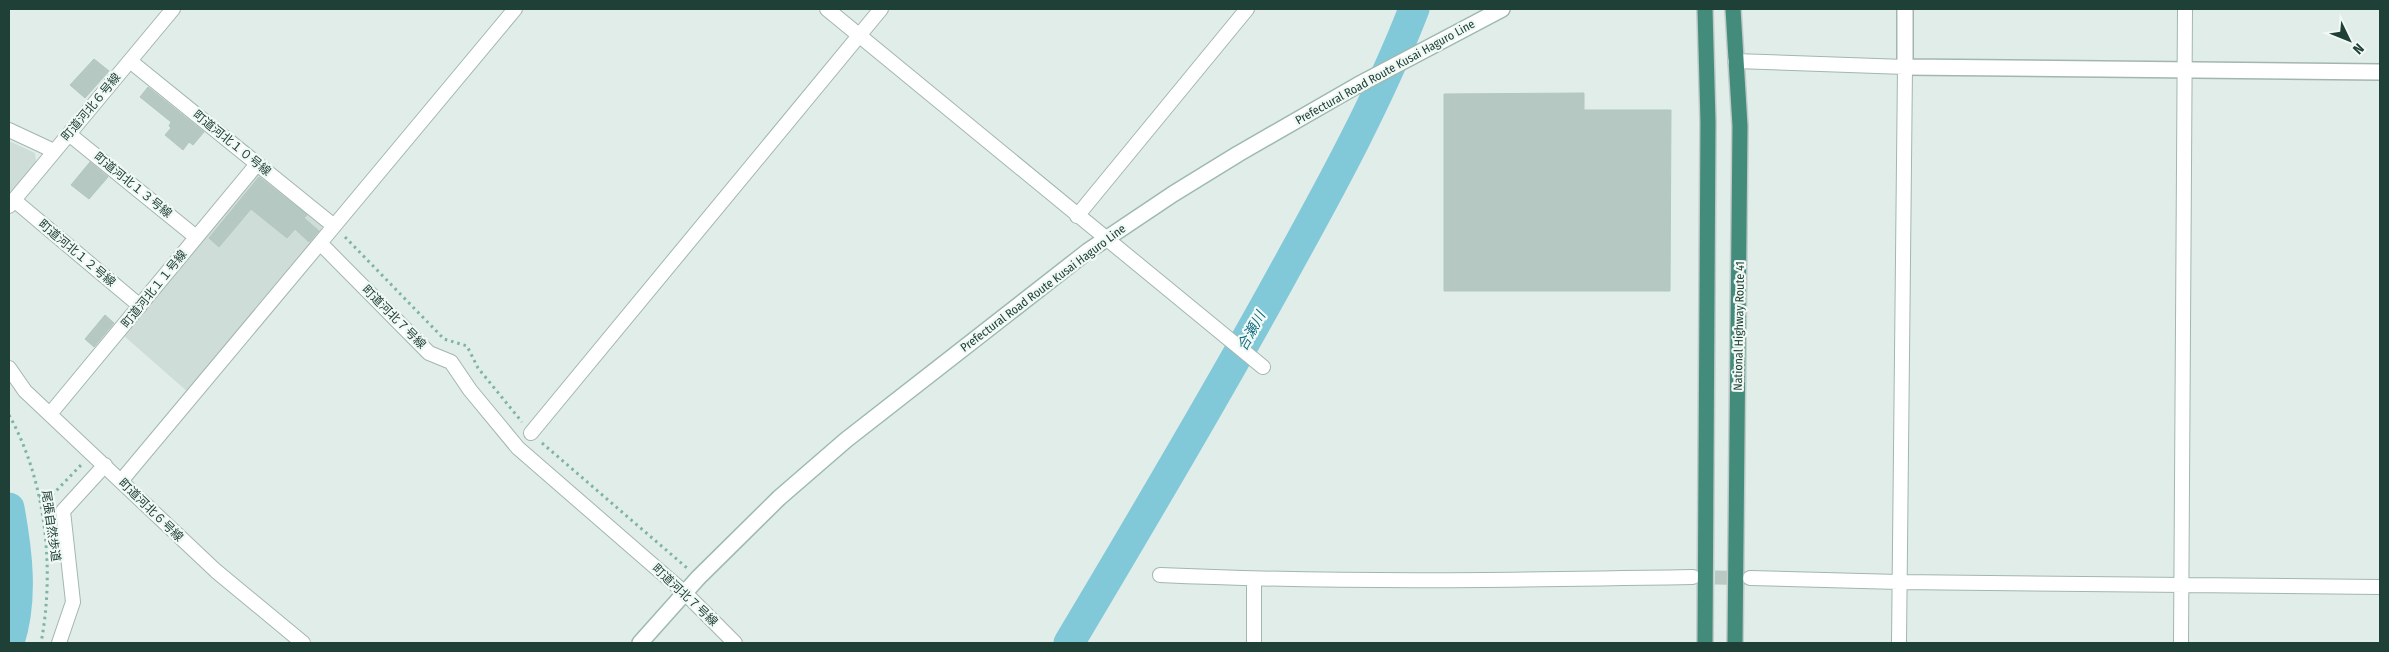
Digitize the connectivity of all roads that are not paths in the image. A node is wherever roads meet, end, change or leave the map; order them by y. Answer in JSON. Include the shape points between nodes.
{"nodes":[{"id":1,"x":173,"y":9,"type":"edge"},
{"id":2,"x":515,"y":9,"type":"edge"},
{"id":3,"x":827,"y":9,"type":"edge"},
{"id":4,"x":881,"y":9,"type":"edge"},
{"id":5,"x":1247,"y":9,"type":"edge"},
{"id":6,"x":1502,"y":9,"type":"edge"},
{"id":7,"x":1705,"y":9,"type":"edge"},
{"id":8,"x":1733,"y":9,"type":"edge"},
{"id":9,"x":1905,"y":9,"type":"edge"},
{"id":10,"x":2185,"y":9,"type":"edge"},
{"id":11,"x":859,"y":35,"type":"junction"},
{"id":12,"x":130,"y":61,"type":"junction"},
{"id":13,"x":1735,"y":62,"type":"junction"},
{"id":14,"x":1905,"y":66,"type":"junction"},
{"id":15,"x":2184,"y":70,"type":"junction"},
{"id":16,"x":2380,"y":72,"type":"edge"},
{"id":17,"x":9,"y":130,"type":"edge"},
{"id":18,"x":69,"y":134,"type":"junction"},
{"id":19,"x":54,"y":152,"type":"junction"},
{"id":20,"x":257,"y":164,"type":"junction"},
{"id":21,"x":11,"y":203,"type":"edge"},
{"id":22,"x":1077,"y":216,"type":"junction"},
{"id":23,"x":334,"y":226,"type":"junction"},
{"id":24,"x":196,"y":237,"type":"junction"},
{"id":25,"x":1106,"y":239,"type":"junction"},
{"id":26,"x":320,"y":243,"type":"junction"},
{"id":27,"x":140,"y":306,"type":"junction"},
{"id":28,"x":1263,"y":367,"type":"dead end"},
{"id":29,"x":9,"y":368,"type":"edge"},
{"id":30,"x":50,"y":414,"type":"junction"},
{"id":31,"x":531,"y":433,"type":"road end"},
{"id":32,"x":104,"y":465,"type":"junction"},
{"id":33,"x":122,"y":481,"type":"junction"},
{"id":34,"x":1160,"y":575,"type":"dead end"},
{"id":35,"x":1694,"y":577,"type":"tunnel mouth"},
{"id":36,"x":1750,"y":578,"type":"tunnel mouth"},
{"id":37,"x":1254,"y":579,"type":"junction"},
{"id":38,"x":1899,"y":582,"type":"junction"},
{"id":39,"x":2182,"y":585,"type":"junction"},
{"id":40,"x":2380,"y":587,"type":"edge"},
{"id":41,"x":685,"y":594,"type":"junction"},
{"id":42,"x":59,"y":643,"type":"edge"},
{"id":43,"x":303,"y":643,"type":"edge"},
{"id":44,"x":640,"y":643,"type":"edge"},
{"id":45,"x":735,"y":643,"type":"edge"},
{"id":46,"x":1254,"y":643,"type":"edge"},
{"id":47,"x":1705,"y":643,"type":"edge"},
{"id":48,"x":1735,"y":643,"type":"edge"},
{"id":49,"x":1899,"y":643,"type":"edge"},
{"id":50,"x":2181,"y":643,"type":"edge"}],
"edges":[{"from":1,"to":12,"type":"street","name":"町道河北６号線"},
{"from":2,"to":23,"type":"street"},
{"from":3,"to":11,"type":"street"},
{"from":4,"to":11,"type":"street"},
{"from":5,"to":22,"type":"street"},
{"from":6,"to":25,"type":"main road","name":"Prefectural Road Route Kusai Haguro Line","via":[[1358,85],[1173,194]]},
{"from":7,"to":47,"type":"highway","via":[[1708,132]]},
{"from":8,"to":13,"type":"highway","name":"National Highway Route 41"},
{"from":9,"to":14,"type":"main road"},
{"from":10,"to":15,"type":"street"},
{"from":11,"to":22,"type":"street"},
{"from":11,"to":31,"type":"street"},
{"from":12,"to":18,"type":"street","name":"町道河北６号線"},
{"from":12,"to":20,"type":"street","name":"町道河北１０号線"},
{"from":13,"to":14,"type":"street"},
{"from":13,"to":48,"type":"highway","name":"National Highway Route 41","via":[[1740,126]]},
{"from":14,"to":15,"type":"main road"},
{"from":14,"to":38,"type":"street"},
{"from":15,"to":16,"type":"main road"},
{"from":15,"to":39,"type":"street"},
{"from":17,"to":19,"type":"street"},
{"from":18,"to":19,"type":"street","name":"町道河北６号線"},
{"from":18,"to":24,"type":"street","name":"町道河北１３号線"},
{"from":19,"to":21,"type":"street","name":"町道河北６号線"},
{"from":20,"to":23,"type":"street","name":"町道河北１０号線"},
{"from":20,"to":24,"type":"street","name":"町道河北１１号線"},
{"from":21,"to":27,"type":"street","name":"町道河北１２号線"},
{"from":22,"to":25,"type":"street"},
{"from":23,"to":26,"type":"street"},
{"from":24,"to":27,"type":"street","name":"町道河北１１号線"},
{"from":25,"to":28,"type":"street"},
{"from":25,"to":41,"type":"main road","name":"Prefectural Road Route Kusai Haguro Line","via":[[846,440],[779,498]]},
{"from":26,"to":33,"type":"street"},
{"from":26,"to":41,"type":"street","name":"町道河北７号線","via":[[429,353],[451,362],[470,390],[530,459]]},
{"from":27,"to":30,"type":"street","name":"町道河北１１号線"},
{"from":29,"to":30,"type":"street","name":"町道河北６号線","via":[[25,391]]},
{"from":30,"to":32,"type":"street","name":"町道河北６号線"},
{"from":32,"to":33,"type":"street","name":"町道河北６号線"},
{"from":32,"to":42,"type":"street","via":[[63,511],[73,602]]},
{"from":33,"to":43,"type":"street","name":"町道河北６号線","via":[[216,571]]},
{"from":34,"to":37,"type":"street"},
{"from":35,"to":37,"type":"street"},
{"from":36,"to":38,"type":"street"},
{"from":37,"to":46,"type":"street"},
{"from":38,"to":39,"type":"street"},
{"from":38,"to":49,"type":"street"},
{"from":39,"to":40,"type":"street"},
{"from":39,"to":50,"type":"street"},
{"from":41,"to":44,"type":"main road","name":"Prefectural Road Route Kusai Haguro Line"},
{"from":41,"to":45,"type":"street","name":"町道河北７号線"}]}
